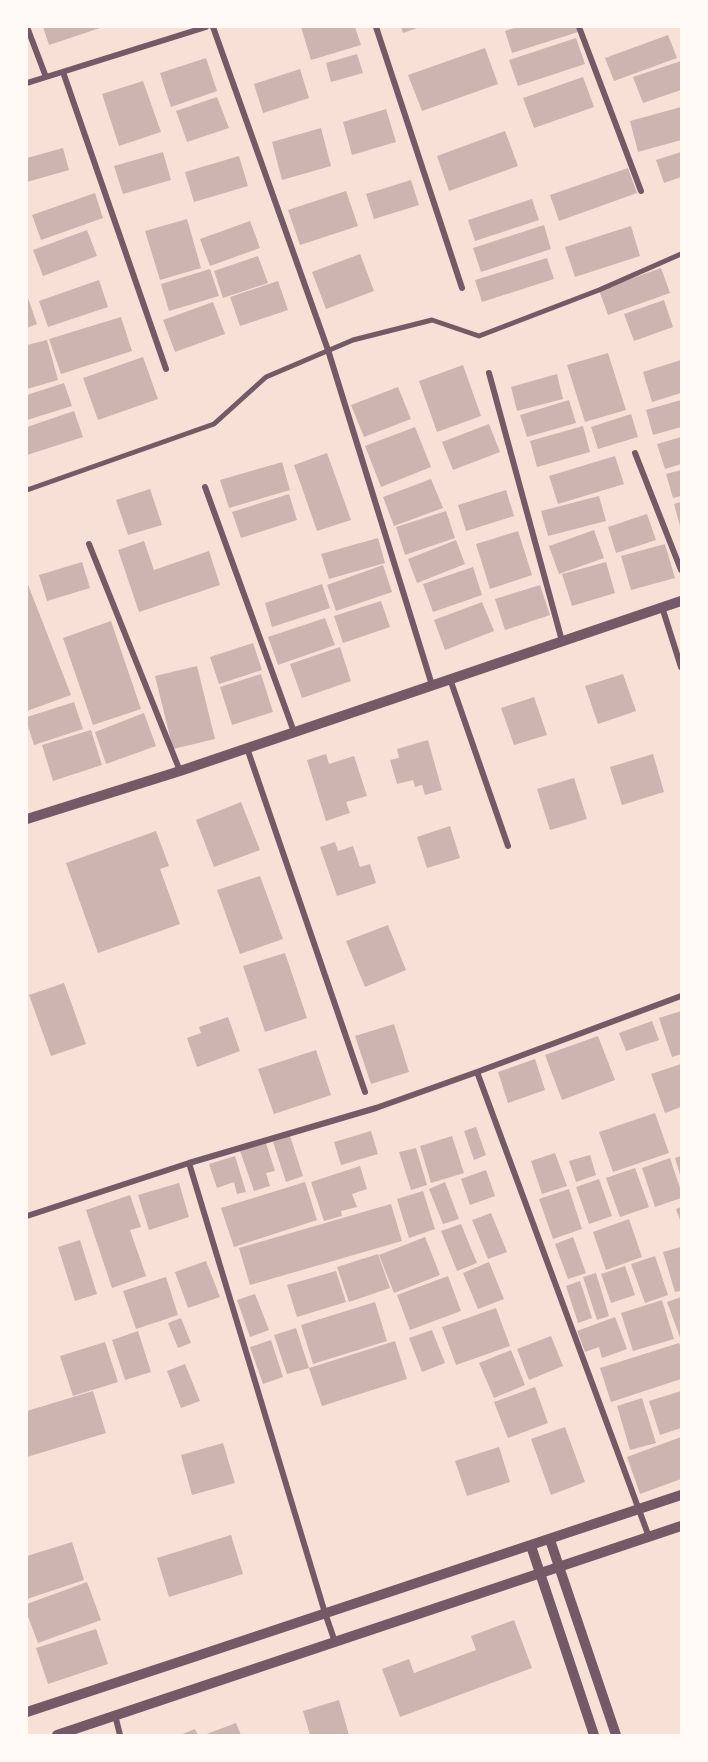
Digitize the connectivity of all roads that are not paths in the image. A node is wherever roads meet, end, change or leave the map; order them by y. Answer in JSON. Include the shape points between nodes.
{"nodes":[{"id":1,"x":27,"y":27,"type":"edge"},
{"id":2,"x":206,"y":27,"type":"edge"},
{"id":3,"x":213,"y":27,"type":"edge"},
{"id":4,"x":376,"y":27,"type":"edge"},
{"id":5,"x":579,"y":27,"type":"edge"},
{"id":6,"x":63,"y":72,"type":"junction"},
{"id":7,"x":46,"y":76,"type":"junction"},
{"id":8,"x":27,"y":83,"type":"edge"},
{"id":9,"x":641,"y":190,"type":"dead end"},
{"id":10,"x":681,"y":254,"type":"edge"},
{"id":11,"x":462,"y":288,"type":"dead end"},
{"id":12,"x":328,"y":350,"type":"junction"},
{"id":13,"x":166,"y":369,"type":"dead end"},
{"id":14,"x":489,"y":373,"type":"dead end"},
{"id":15,"x":635,"y":453,"type":"dead end"},
{"id":16,"x":205,"y":487,"type":"dead end"},
{"id":17,"x":27,"y":490,"type":"edge"},
{"id":18,"x":89,"y":544,"type":"dead end"},
{"id":19,"x":681,"y":570,"type":"edge"},
{"id":20,"x":681,"y":601,"type":"edge"},
{"id":21,"x":662,"y":607,"type":"junction"},
{"id":22,"x":562,"y":641,"type":"junction"},
{"id":23,"x":681,"y":666,"type":"edge"},
{"id":24,"x":450,"y":679,"type":"junction"},
{"id":25,"x":432,"y":685,"type":"junction"},
{"id":26,"x":294,"y":732,"type":"junction"},
{"id":27,"x":247,"y":748,"type":"junction"},
{"id":28,"x":180,"y":771,"type":"junction"},
{"id":29,"x":28,"y":817,"type":"edge"},
{"id":30,"x":508,"y":846,"type":"dead end"},
{"id":31,"x":681,"y":996,"type":"edge"},
{"id":32,"x":477,"y":1072,"type":"junction"},
{"id":33,"x":365,"y":1092,"type":"dead end"},
{"id":34,"x":189,"y":1163,"type":"junction"},
{"id":35,"x":27,"y":1216,"type":"edge"},
{"id":36,"x":681,"y":1495,"type":"edge"},
{"id":37,"x":639,"y":1509,"type":"junction"},
{"id":38,"x":681,"y":1526,"type":"edge"},
{"id":39,"x":649,"y":1537,"type":"junction"},
{"id":40,"x":550,"y":1540,"type":"junction"},
{"id":41,"x":531,"y":1546,"type":"junction"},
{"id":42,"x":559,"y":1567,"type":"junction"},
{"id":43,"x":541,"y":1573,"type":"junction"},
{"id":44,"x":325,"y":1613,"type":"junction"},
{"id":45,"x":335,"y":1642,"type":"junction"},
{"id":46,"x":27,"y":1712,"type":"edge"},
{"id":47,"x":115,"y":1715,"type":"junction"},
{"id":48,"x":57,"y":1735,"type":"edge"},
{"id":49,"x":120,"y":1735,"type":"edge"},
{"id":50,"x":594,"y":1735,"type":"edge"},
{"id":51,"x":616,"y":1735,"type":"edge"}],
"edges":[{"from":1,"to":7,"type":"street"},
{"from":2,"to":6,"type":"street"},
{"from":3,"to":12,"type":"street"},
{"from":4,"to":11,"type":"street"},
{"from":5,"to":9,"type":"street"},
{"from":6,"to":7,"type":"street"},
{"from":6,"to":13,"type":"street"},
{"from":7,"to":8,"type":"street"},
{"from":10,"to":12,"type":"street","via":[[479,336],[432,320]]},
{"from":12,"to":17,"type":"street","via":[[266,377],[214,424]]},
{"from":12,"to":25,"type":"street"},
{"from":14,"to":22,"type":"street"},
{"from":15,"to":19,"type":"street"},
{"from":16,"to":26,"type":"street"},
{"from":18,"to":28,"type":"street"},
{"from":20,"to":21,"type":"street"},
{"from":21,"to":22,"type":"street"},
{"from":21,"to":23,"type":"street"},
{"from":22,"to":24,"type":"street"},
{"from":24,"to":25,"type":"street"},
{"from":24,"to":30,"type":"street"},
{"from":25,"to":26,"type":"street"},
{"from":26,"to":27,"type":"street"},
{"from":27,"to":28,"type":"street"},
{"from":27,"to":33,"type":"street"},
{"from":28,"to":29,"type":"street"},
{"from":31,"to":32,"type":"street"},
{"from":32,"to":34,"type":"street","via":[[376,1108]]},
{"from":32,"to":37,"type":"street"},
{"from":34,"to":35,"type":"street"},
{"from":34,"to":44,"type":"street"},
{"from":36,"to":37,"type":"street"},
{"from":37,"to":39,"type":"street"},
{"from":37,"to":40,"type":"street"},
{"from":38,"to":39,"type":"street"},
{"from":39,"to":42,"type":"street"},
{"from":40,"to":41,"type":"street"},
{"from":40,"to":42,"type":"street"},
{"from":41,"to":43,"type":"street"},
{"from":41,"to":44,"type":"street"},
{"from":42,"to":43,"type":"street"},
{"from":42,"to":51,"type":"street"},
{"from":43,"to":45,"type":"street"},
{"from":43,"to":50,"type":"street"},
{"from":44,"to":45,"type":"street"},
{"from":44,"to":46,"type":"street"},
{"from":45,"to":47,"type":"street"},
{"from":47,"to":48,"type":"street"},
{"from":47,"to":49,"type":"street"}]}
